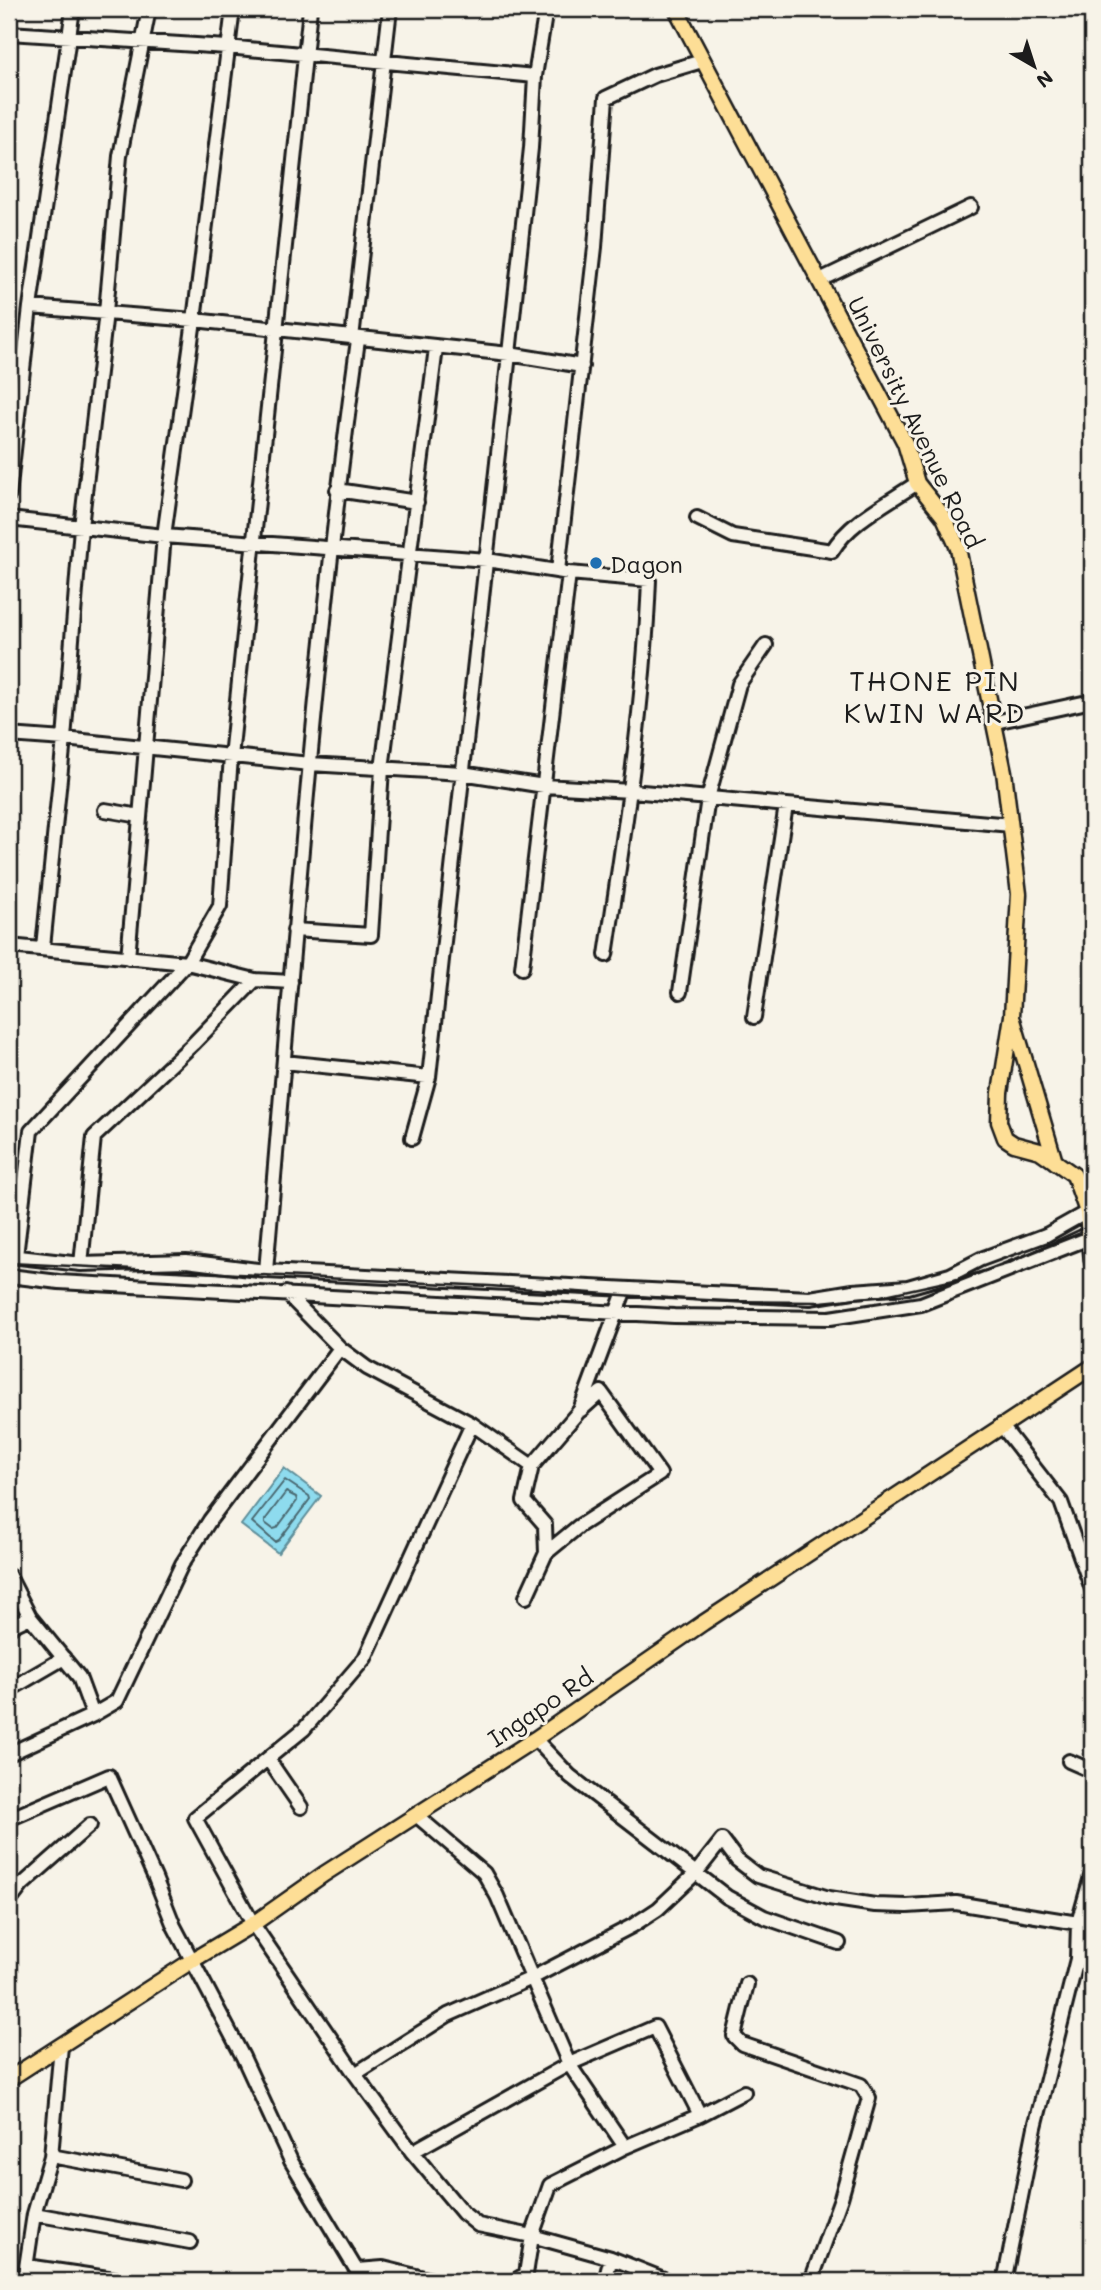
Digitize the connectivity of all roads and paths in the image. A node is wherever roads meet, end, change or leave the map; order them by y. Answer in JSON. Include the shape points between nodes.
{"nodes":[{"id":1,"x":73,"y":9,"type":"edge"},
{"id":2,"x":149,"y":9,"type":"edge"},
{"id":3,"x":233,"y":9,"type":"edge"},
{"id":4,"x":310,"y":9,"type":"edge"},
{"id":5,"x":390,"y":9,"type":"edge"},
{"id":6,"x":546,"y":9,"type":"edge"},
{"id":7,"x":676,"y":9,"type":"edge"},
{"id":8,"x":9,"y":33,"type":"edge"},
{"id":9,"x":69,"y":37,"type":"junction"},
{"id":10,"x":143,"y":42,"type":"junction"},
{"id":11,"x":227,"y":47,"type":"junction"},
{"id":12,"x":304,"y":55,"type":"junction"},
{"id":13,"x":702,"y":61,"type":"junction"},
{"id":14,"x":383,"y":63,"type":"junction"},
{"id":15,"x":535,"y":76,"type":"junction"},
{"id":16,"x":971,"y":207,"type":"dead end"},
{"id":17,"x":820,"y":280,"type":"junction"},
{"id":18,"x":30,"y":307,"type":"junction"},
{"id":19,"x":106,"y":312,"type":"junction"},
{"id":20,"x":194,"y":320,"type":"junction"},
{"id":21,"x":277,"y":330,"type":"junction"},
{"id":22,"x":355,"y":339,"type":"junction"},
{"id":23,"x":436,"y":348,"type":"junction"},
{"id":24,"x":509,"y":354,"type":"junction"},
{"id":25,"x":582,"y":366,"type":"junction"},
{"id":26,"x":917,"y":483,"type":"junction"},
{"id":27,"x":337,"y":490,"type":"junction"},
{"id":28,"x":9,"y":495,"type":"edge"},
{"id":29,"x":417,"y":502,"type":"junction"},
{"id":30,"x":697,"y":518,"type":"dead end"},
{"id":31,"x":9,"y":519,"type":"edge"},
{"id":32,"x":81,"y":527,"type":"junction"},
{"id":33,"x":164,"y":536,"type":"junction"},
{"id":34,"x":253,"y":541,"type":"junction"},
{"id":35,"x":331,"y":549,"type":"junction"},
{"id":36,"x":411,"y":555,"type":"junction"},
{"id":37,"x":487,"y":560,"type":"junction"},
{"id":38,"x":564,"y":572,"type":"junction"},
{"id":39,"x":766,"y":645,"type":"dead end"},
{"id":40,"x":1092,"y":701,"type":"edge"},
{"id":41,"x":995,"y":722,"type":"junction"},
{"id":42,"x":9,"y":735,"type":"edge"},
{"id":43,"x":64,"y":738,"type":"junction"},
{"id":44,"x":146,"y":748,"type":"junction"},
{"id":45,"x":231,"y":757,"type":"junction"},
{"id":46,"x":310,"y":764,"type":"junction"},
{"id":47,"x":382,"y":769,"type":"junction"},
{"id":48,"x":462,"y":773,"type":"junction"},
{"id":49,"x":544,"y":786,"type":"junction"},
{"id":50,"x":631,"y":791,"type":"junction"},
{"id":51,"x":708,"y":798,"type":"junction"},
{"id":52,"x":786,"y":805,"type":"junction"},
{"id":53,"x":104,"y":810,"type":"dead end"},
{"id":54,"x":140,"y":816,"type":"junction"},
{"id":55,"x":1012,"y":825,"type":"junction"},
{"id":56,"x":294,"y":930,"type":"junction"},
{"id":57,"x":9,"y":946,"type":"edge"},
{"id":58,"x":43,"y":947,"type":"junction"},
{"id":59,"x":606,"y":955,"type":"dead end"},
{"id":60,"x":128,"y":958,"type":"junction"},
{"id":61,"x":187,"y":963,"type":"junction"},
{"id":62,"x":522,"y":968,"type":"dead end"},
{"id":63,"x":255,"y":979,"type":"junction"},
{"id":64,"x":291,"y":982,"type":"junction"},
{"id":65,"x":680,"y":992,"type":"dead end"},
{"id":66,"x":1012,"y":1016,"type":"junction"},
{"id":67,"x":754,"y":1017,"type":"dead end"},
{"id":68,"x":284,"y":1062,"type":"junction"},
{"id":69,"x":429,"y":1077,"type":"junction"},
{"id":70,"x":412,"y":1138,"type":"dead end"},
{"id":71,"x":1055,"y":1163,"type":"junction"},
{"id":72,"x":1087,"y":1212,"type":"junction"},
{"id":73,"x":1091,"y":1238,"type":"edge"},
{"id":74,"x":12,"y":1256,"type":"edge"},
{"id":75,"x":1092,"y":1261,"type":"edge"},
{"id":76,"x":81,"y":1264,"type":"junction"},
{"id":77,"x":266,"y":1271,"type":"junction"},
{"id":78,"x":9,"y":1276,"type":"edge"},
{"id":79,"x":625,"y":1289,"type":"junction"},
{"id":80,"x":286,"y":1293,"type":"junction"},
{"id":81,"x":616,"y":1314,"type":"junction"},
{"id":82,"x":340,"y":1348,"type":"junction"},
{"id":83,"x":1092,"y":1367,"type":"edge"},
{"id":84,"x":580,"y":1410,"type":"junction"},
{"id":85,"x":472,"y":1424,"type":"junction"},
{"id":86,"x":1001,"y":1424,"type":"junction"},
{"id":87,"x":532,"y":1466,"type":"junction"},
{"id":88,"x":547,"y":1553,"type":"junction"},
{"id":89,"x":9,"y":1576,"type":"edge"},
{"id":90,"x":1092,"y":1589,"type":"edge"},
{"id":91,"x":526,"y":1597,"type":"dead end"},
{"id":92,"x":30,"y":1617,"type":"junction"},
{"id":93,"x":9,"y":1627,"type":"edge"},
{"id":94,"x":64,"y":1658,"type":"junction"},
{"id":95,"x":9,"y":1690,"type":"edge"},
{"id":96,"x":93,"y":1715,"type":"junction"},
{"id":97,"x":535,"y":1739,"type":"junction"},
{"id":98,"x":9,"y":1754,"type":"edge"},
{"id":99,"x":268,"y":1759,"type":"junction"},
{"id":100,"x":1069,"y":1761,"type":"dead end"},
{"id":101,"x":1092,"y":1771,"type":"edge"},
{"id":102,"x":301,"y":1807,"type":"dead end"},
{"id":103,"x":416,"y":1815,"type":"junction"},
{"id":104,"x":9,"y":1819,"type":"edge"},
{"id":105,"x":90,"y":1825,"type":"dead end"},
{"id":106,"x":696,"y":1873,"type":"junction"},
{"id":107,"x":1092,"y":1874,"type":"edge"},
{"id":108,"x":9,"y":1902,"type":"edge"},
{"id":109,"x":1078,"y":1923,"type":"junction"},
{"id":110,"x":253,"y":1924,"type":"junction"},
{"id":111,"x":839,"y":1943,"type":"dead end"},
{"id":112,"x":193,"y":1960,"type":"junction"},
{"id":113,"x":533,"y":1978,"type":"junction"},
{"id":114,"x":747,"y":1984,"type":"dead end"},
{"id":115,"x":61,"y":2046,"type":"junction"},
{"id":116,"x":569,"y":2064,"type":"junction"},
{"id":117,"x":355,"y":2074,"type":"junction"},
{"id":118,"x":10,"y":2076,"type":"edge"},
{"id":119,"x":744,"y":2092,"type":"dead end"},
{"id":120,"x":700,"y":2115,"type":"junction"},
{"id":121,"x":625,"y":2147,"type":"junction"},
{"id":122,"x":412,"y":2152,"type":"junction"},
{"id":123,"x":51,"y":2156,"type":"junction"},
{"id":124,"x":181,"y":2180,"type":"dead end"},
{"id":125,"x":34,"y":2214,"type":"junction"},
{"id":126,"x":532,"y":2236,"type":"junction"},
{"id":127,"x":190,"y":2242,"type":"dead end"},
{"id":128,"x":611,"y":2258,"type":"junction"},
{"id":129,"x":27,"y":2266,"type":"junction"},
{"id":130,"x":360,"y":2276,"type":"edge"},
{"id":131,"x":24,"y":2281,"type":"edge"},
{"id":132,"x":128,"y":2281,"type":"edge"},
{"id":133,"x":436,"y":2281,"type":"edge"},
{"id":134,"x":514,"y":2281,"type":"edge"},
{"id":135,"x":605,"y":2281,"type":"edge"},
{"id":136,"x":669,"y":2281,"type":"edge"},
{"id":137,"x":811,"y":2281,"type":"edge"},
{"id":138,"x":1006,"y":2281,"type":"edge"}],
"edges":[{"from":1,"to":9,"type":"street"},
{"from":2,"to":10,"type":"street"},
{"from":3,"to":11,"type":"street"},
{"from":4,"to":12,"type":"street"},
{"from":5,"to":14,"type":"street"},
{"from":6,"to":15,"type":"street"},
{"from":7,"to":13,"type":"main road","name":"University Avenue Road"},
{"from":8,"to":9,"type":"street"},
{"from":9,"to":10,"type":"street"},
{"from":9,"to":18,"type":"street"},
{"from":10,"to":11,"type":"street"},
{"from":10,"to":19,"type":"street","via":[[120,156]]},
{"from":11,"to":12,"type":"street"},
{"from":11,"to":20,"type":"street"},
{"from":12,"to":14,"type":"street"},
{"from":12,"to":21,"type":"street"},
{"from":13,"to":17,"type":"main road","name":"University Avenue Road"},
{"from":13,"to":25,"type":"street","via":[[655,75],[606,98]]},
{"from":14,"to":15,"type":"street"},
{"from":14,"to":22,"type":"street"},
{"from":15,"to":24,"type":"street"},
{"from":16,"to":17,"type":"street"},
{"from":17,"to":26,"type":"main road","name":"University Avenue Road","via":[[905,443]]},
{"from":18,"to":19,"type":"street"},
{"from":18,"to":28,"type":"street"},
{"from":19,"to":20,"type":"street"},
{"from":19,"to":32,"type":"street"},
{"from":20,"to":21,"type":"street"},
{"from":20,"to":33,"type":"street"},
{"from":21,"to":22,"type":"street"},
{"from":21,"to":34,"type":"street"},
{"from":22,"to":23,"type":"street"},
{"from":22,"to":27,"type":"street"},
{"from":23,"to":24,"type":"street"},
{"from":23,"to":29,"type":"street"},
{"from":24,"to":25,"type":"street"},
{"from":24,"to":37,"type":"street"},
{"from":25,"to":38,"type":"street"},
{"from":26,"to":30,"type":"street","via":[[853,526],[832,551],[733,536]]},
{"from":26,"to":41,"type":"main road","name":"University Avenue Road","via":[[944,517],[958,548]]},
{"from":27,"to":29,"type":"street"},
{"from":27,"to":35,"type":"street"},
{"from":29,"to":36,"type":"street"},
{"from":31,"to":32,"type":"street"},
{"from":32,"to":33,"type":"street"},
{"from":32,"to":43,"type":"street"},
{"from":33,"to":34,"type":"street"},
{"from":33,"to":44,"type":"street"},
{"from":34,"to":35,"type":"street"},
{"from":34,"to":45,"type":"street"},
{"from":35,"to":36,"type":"street"},
{"from":35,"to":46,"type":"street"},
{"from":36,"to":37,"type":"street"},
{"from":36,"to":47,"type":"street"},
{"from":37,"to":38,"type":"street"},
{"from":37,"to":48,"type":"street"},
{"from":38,"to":49,"type":"street"},
{"from":38,"to":50,"type":"street","via":[[649,580]]},
{"from":39,"to":51,"type":"street","via":[[740,684]]},
{"from":40,"to":41,"type":"street"},
{"from":41,"to":55,"type":"main road","name":"University Avenue Road"},
{"from":42,"to":43,"type":"street"},
{"from":43,"to":44,"type":"street"},
{"from":43,"to":58,"type":"street"},
{"from":44,"to":45,"type":"street"},
{"from":44,"to":54,"type":"street"},
{"from":45,"to":46,"type":"street"},
{"from":45,"to":61,"type":"street","via":[[220,906]]},
{"from":46,"to":47,"type":"street"},
{"from":46,"to":56,"type":"street"},
{"from":47,"to":48,"type":"street"},
{"from":47,"to":56,"type":"street","via":[[372,935]]},
{"from":48,"to":49,"type":"street"},
{"from":48,"to":69,"type":"street"},
{"from":49,"to":50,"type":"street"},
{"from":49,"to":62,"type":"street"},
{"from":50,"to":51,"type":"street"},
{"from":50,"to":59,"type":"street"},
{"from":51,"to":52,"type":"street"},
{"from":51,"to":65,"type":"street"},
{"from":52,"to":55,"type":"street"},
{"from":52,"to":67,"type":"street"},
{"from":53,"to":54,"type":"street"},
{"from":54,"to":60,"type":"street"},
{"from":55,"to":66,"type":"main road","name":"University Avenue Road","via":[[1019,917]]},
{"from":56,"to":64,"type":"street"},
{"from":57,"to":58,"type":"street"},
{"from":58,"to":60,"type":"street"},
{"from":60,"to":61,"type":"street"},
{"from":61,"to":63,"type":"street"},
{"from":61,"to":74,"type":"street","via":[[31,1130]]},
{"from":63,"to":64,"type":"street"},
{"from":63,"to":76,"type":"street","via":[[94,1137]]},
{"from":64,"to":68,"type":"street"},
{"from":66,"to":71,"type":"main road"},
{"from":66,"to":71,"type":"main road","name":"University Avenue Road","via":[[1000,1093],[1001,1130],[1014,1144],[1040,1151]]},
{"from":68,"to":69,"type":"street"},
{"from":68,"to":77,"type":"street"},
{"from":69,"to":70,"type":"street"},
{"from":71,"to":72,"type":"main road","name":"University Avenue Road","via":[[1074,1175]]},
{"from":72,"to":73,"type":"main road","name":"University Avenue Road"},
{"from":72,"to":79,"type":"street","via":[[1016,1248],[908,1287],[810,1298]]},
{"from":73,"to":75,"type":"main road","name":"University Avenue Road"},
{"from":73,"to":81,"type":"street","via":[[921,1304],[830,1318]]},
{"from":74,"to":76,"type":"street"},
{"from":76,"to":77,"type":"street","via":[[186,1261]]},
{"from":77,"to":79,"type":"street"},
{"from":78,"to":80,"type":"street"},
{"from":79,"to":81,"type":"street"},
{"from":80,"to":81,"type":"street"},
{"from":80,"to":82,"type":"street"},
{"from":81,"to":84,"type":"street"},
{"from":82,"to":85,"type":"street","via":[[367,1368]]},
{"from":82,"to":96,"type":"street","via":[[209,1520],[182,1563],[117,1701]]},
{"from":83,"to":86,"type":"main road","name":"Ingapo Rd"},
{"from":84,"to":87,"type":"street"},
{"from":84,"to":88,"type":"street","via":[[601,1392],[660,1474],[579,1525]]},
{"from":85,"to":87,"type":"street"},
{"from":85,"to":99,"type":"street","via":[[365,1658],[304,1729]]},
{"from":86,"to":90,"type":"street","via":[[1061,1502]]},
{"from":86,"to":97,"type":"main road","name":"Ingapo Rd"},
{"from":87,"to":88,"type":"street","via":[[524,1501],[545,1525]]},
{"from":88,"to":91,"type":"street"},
{"from":89,"to":92,"type":"street"},
{"from":92,"to":93,"type":"street"},
{"from":92,"to":94,"type":"street"},
{"from":94,"to":95,"type":"street"},
{"from":94,"to":96,"type":"street","via":[[79,1677]]},
{"from":96,"to":98,"type":"street"},
{"from":97,"to":103,"type":"main road","name":"Ingapo Rd"},
{"from":97,"to":106,"type":"street","via":[[570,1776]]},
{"from":99,"to":102,"type":"street"},
{"from":99,"to":110,"type":"street","via":[[195,1818]]},
{"from":100,"to":101,"type":"street"},
{"from":103,"to":110,"type":"main road","name":"Ingapo Rd"},
{"from":103,"to":113,"type":"street","via":[[484,1872]]},
{"from":104,"to":112,"type":"street","via":[[108,1776]]},
{"from":105,"to":108,"type":"street"},
{"from":106,"to":109,"type":"street","via":[[722,1840],[737,1860],[758,1876],[829,1898],[897,1906],[956,1903]]},
{"from":106,"to":111,"type":"street","via":[[764,1917]]},
{"from":106,"to":113,"type":"street","via":[[632,1926]]},
{"from":107,"to":109,"type":"street"},
{"from":109,"to":138,"type":"street","via":[[1077,1959],[1035,2127]]},
{"from":110,"to":112,"type":"main road","name":"Ingapo Rd"},
{"from":110,"to":117,"type":"street"},
{"from":112,"to":115,"type":"main road","name":"Ingapo Rd"},
{"from":112,"to":130,"type":"street","via":[[291,2161]]},
{"from":113,"to":116,"type":"street"},
{"from":113,"to":117,"type":"street","via":[[448,2015]]},
{"from":114,"to":137,"type":"street","via":[[734,2036],[742,2045],[861,2085],[869,2098],[841,2198]]},
{"from":115,"to":118,"type":"main road","name":"Ingapo Rd"},
{"from":115,"to":123,"type":"street"},
{"from":116,"to":120,"type":"street","via":[[655,2027]]},
{"from":116,"to":121,"type":"street"},
{"from":116,"to":122,"type":"street"},
{"from":117,"to":122,"type":"street"},
{"from":119,"to":120,"type":"street"},
{"from":120,"to":121,"type":"street"},
{"from":121,"to":126,"type":"street","via":[[550,2185]]},
{"from":122,"to":126,"type":"street","via":[[478,2225]]},
{"from":123,"to":124,"type":"street"},
{"from":123,"to":125,"type":"street"},
{"from":125,"to":127,"type":"street"},
{"from":125,"to":129,"type":"street"},
{"from":126,"to":128,"type":"street"},
{"from":126,"to":134,"type":"street","via":[[526,2274]]},
{"from":128,"to":135,"type":"street"},
{"from":128,"to":136,"type":"street"},
{"from":129,"to":131,"type":"street"},
{"from":129,"to":132,"type":"street"},
{"from":130,"to":133,"type":"street","via":[[383,2268]]}]}
